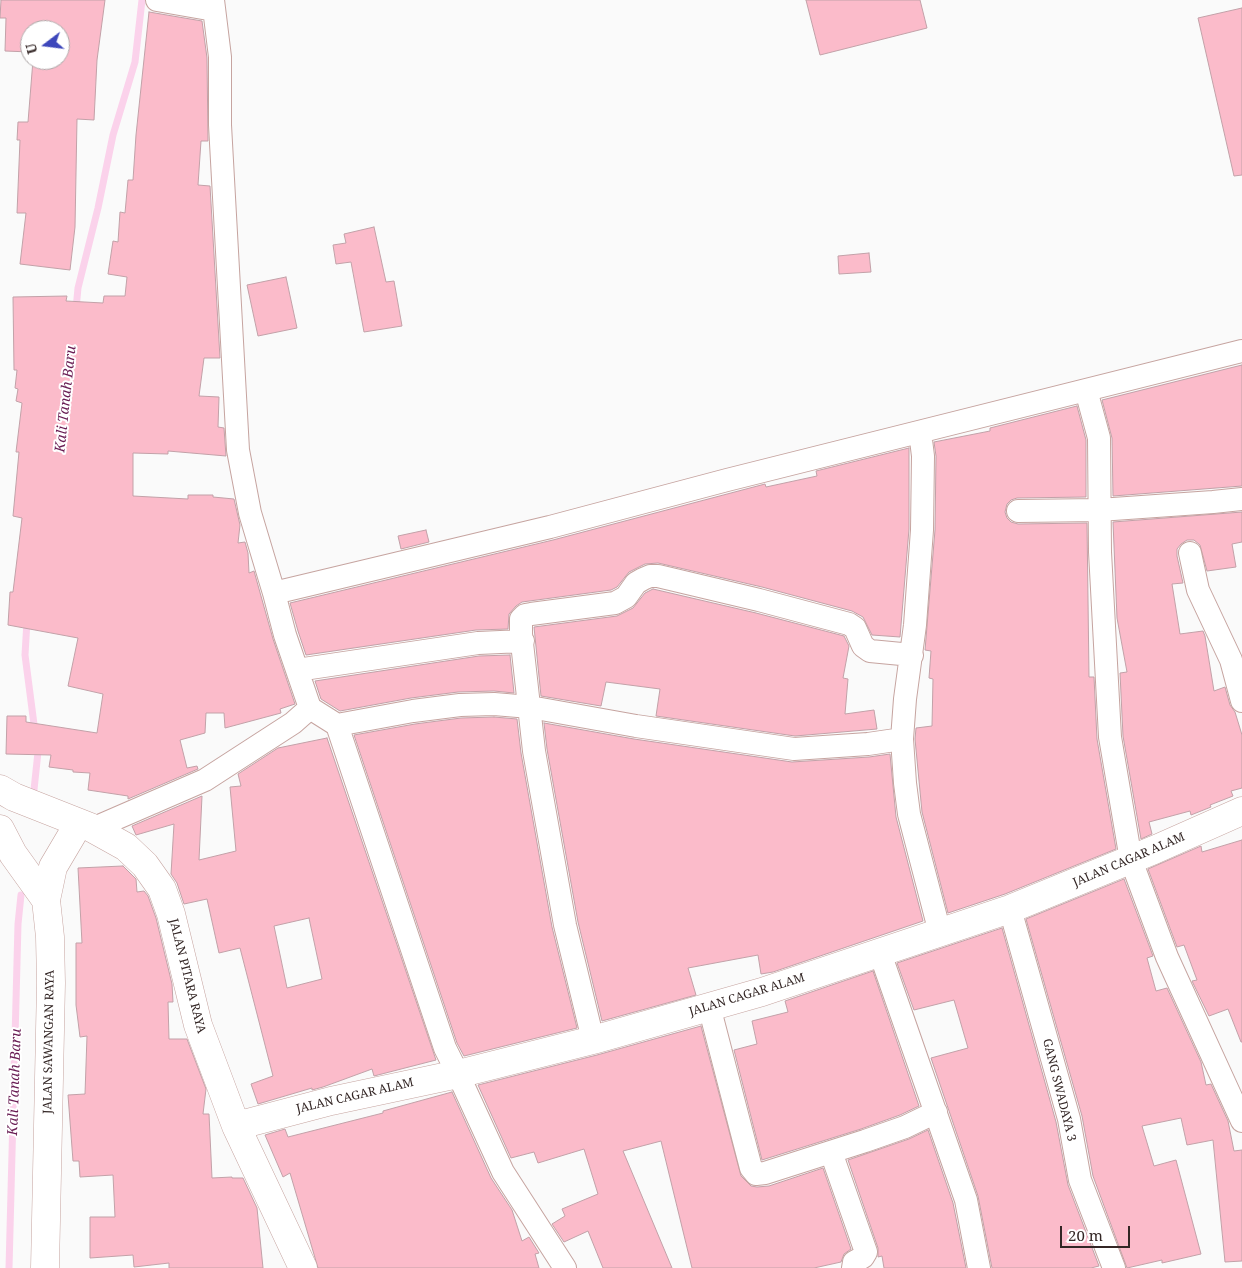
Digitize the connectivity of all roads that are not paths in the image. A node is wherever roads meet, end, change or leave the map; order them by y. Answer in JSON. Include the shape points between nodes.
{"nodes":[{"id":1,"x":157,"y":0,"type":"edge"},
{"id":2,"x":214,"y":5,"type":"edge"},
{"id":3,"x":1242,"y":350,"type":"edge"},
{"id":4,"x":1086,"y":390,"type":"junction"},
{"id":5,"x":920,"y":432,"type":"junction"},
{"id":6,"x":1242,"y":499,"type":"edge"},
{"id":7,"x":1099,"y":510,"type":"junction"},
{"id":8,"x":1018,"y":511,"type":"dead end"},
{"id":9,"x":1190,"y":553,"type":"dead end"},
{"id":10,"x":274,"y":593,"type":"junction"},
{"id":11,"x":523,"y":641,"type":"junction"},
{"id":12,"x":912,"y":655,"type":"junction"},
{"id":13,"x":297,"y":670,"type":"junction"},
{"id":14,"x":1242,"y":701,"type":"edge"},
{"id":15,"x":530,"y":707,"type":"junction"},
{"id":16,"x":310,"y":708,"type":"junction"},
{"id":17,"x":337,"y":725,"type":"junction"},
{"id":18,"x":902,"y":739,"type":"junction"},
{"id":19,"x":0,"y":788,"type":"edge"},
{"id":20,"x":1242,"y":811,"type":"edge"},
{"id":21,"x":86,"y":826,"type":"junction"},
{"id":22,"x":0,"y":829,"type":"edge"},
{"id":23,"x":1131,"y":860,"type":"junction"},
{"id":24,"x":46,"y":900,"type":"junction"},
{"id":25,"x":1010,"y":909,"type":"junction"},
{"id":26,"x":940,"y":932,"type":"junction"},
{"id":27,"x":880,"y":953,"type":"junction"},
{"id":28,"x":709,"y":1006,"type":"junction"},
{"id":29,"x":593,"y":1040,"type":"junction"},
{"id":30,"x":458,"y":1074,"type":"junction"},
{"id":31,"x":936,"y":1112,"type":"junction"},
{"id":32,"x":1242,"y":1121,"type":"edge"},
{"id":33,"x":236,"y":1126,"type":"junction"},
{"id":34,"x":831,"y":1152,"type":"junction"},
{"id":35,"x":45,"y":1268,"type":"edge"},
{"id":36,"x":303,"y":1268,"type":"edge"},
{"id":37,"x":565,"y":1268,"type":"edge"},
{"id":38,"x":853,"y":1268,"type":"edge"},
{"id":39,"x":980,"y":1268,"type":"edge"},
{"id":40,"x":1114,"y":1268,"type":"edge"}],
"edges":[{"from":1,"to":2,"type":"street"},
{"from":2,"to":10,"type":"street","via":[[220,57],[220,125],[238,450],[250,513]]},
{"from":3,"to":4,"type":"street"},
{"from":4,"to":5,"type":"street"},
{"from":4,"to":7,"type":"street","via":[[1098,438]]},
{"from":5,"to":10,"type":"street","via":[[550,527]]},
{"from":5,"to":12,"type":"street","via":[[923,456],[922,530]]},
{"from":6,"to":7,"type":"street"},
{"from":7,"to":8,"type":"street"},
{"from":7,"to":23,"type":"street","via":[[1110,737]]},
{"from":9,"to":14,"type":"street","via":[[1198,590],[1231,660]]},
{"from":10,"to":13,"type":"street"},
{"from":11,"to":12,"type":"street","via":[[521,619],[525,615],[615,603],[642,578],[658,576],[849,624],[870,651]]},
{"from":11,"to":13,"type":"street","via":[[460,645]]},
{"from":11,"to":15,"type":"street"},
{"from":12,"to":18,"type":"street"},
{"from":13,"to":16,"type":"street"},
{"from":15,"to":17,"type":"street","via":[[460,705]]},
{"from":15,"to":18,"type":"street","via":[[794,749]]},
{"from":15,"to":29,"type":"street","via":[[534,751],[565,925]]},
{"from":16,"to":17,"type":"street"},
{"from":16,"to":21,"type":"street","via":[[293,723],[205,780]]},
{"from":17,"to":30,"type":"street","via":[[445,1048]]},
{"from":18,"to":26,"type":"street","via":[[909,814]]},
{"from":19,"to":21,"type":"main road","name":"JALAN PITARA RAYA","via":[[14,797]]},
{"from":20,"to":23,"type":"main road","name":"JALAN CAGAR ALAM"},
{"from":21,"to":24,"type":"main road","via":[[53,867]]},
{"from":21,"to":33,"type":"main road","name":"JALAN PITARA RAYA","via":[[126,847],[145,865],[162,889],[198,1025]]},
{"from":22,"to":24,"type":"main road","name":"JALAN SAWANGAN RAYA"},
{"from":23,"to":25,"type":"main road","name":"JALAN CAGAR ALAM"},
{"from":23,"to":32,"type":"street","via":[[1168,957]]},
{"from":24,"to":35,"type":"main road","name":"JALAN SAWANGAN RAYA","via":[[51,983]]},
{"from":25,"to":26,"type":"main road","name":"JALAN CAGAR ALAM"},
{"from":25,"to":40,"type":"street","name":"GANG SWADAYA 3","via":[[1069,1119],[1080,1180]]},
{"from":26,"to":27,"type":"main road","name":"JALAN CAGAR ALAM"},
{"from":27,"to":28,"type":"main road","name":"JALAN CAGAR ALAM"},
{"from":27,"to":31,"type":"street"},
{"from":28,"to":29,"type":"main road","name":"JALAN CAGAR ALAM"},
{"from":28,"to":34,"type":"street","via":[[753,1172],[765,1173]]},
{"from":29,"to":30,"type":"main road","name":"JALAN CAGAR ALAM"},
{"from":30,"to":33,"type":"main road","name":"JALAN CAGAR ALAM","via":[[331,1101]]},
{"from":30,"to":37,"type":"street","via":[[502,1172]]},
{"from":31,"to":34,"type":"street","via":[[905,1127]]},
{"from":31,"to":39,"type":"street","via":[[966,1200]]},
{"from":33,"to":36,"type":"main road","name":"JALAN PITARA RAYA"},
{"from":34,"to":38,"type":"street","via":[[866,1252],[854,1262]]}]}
